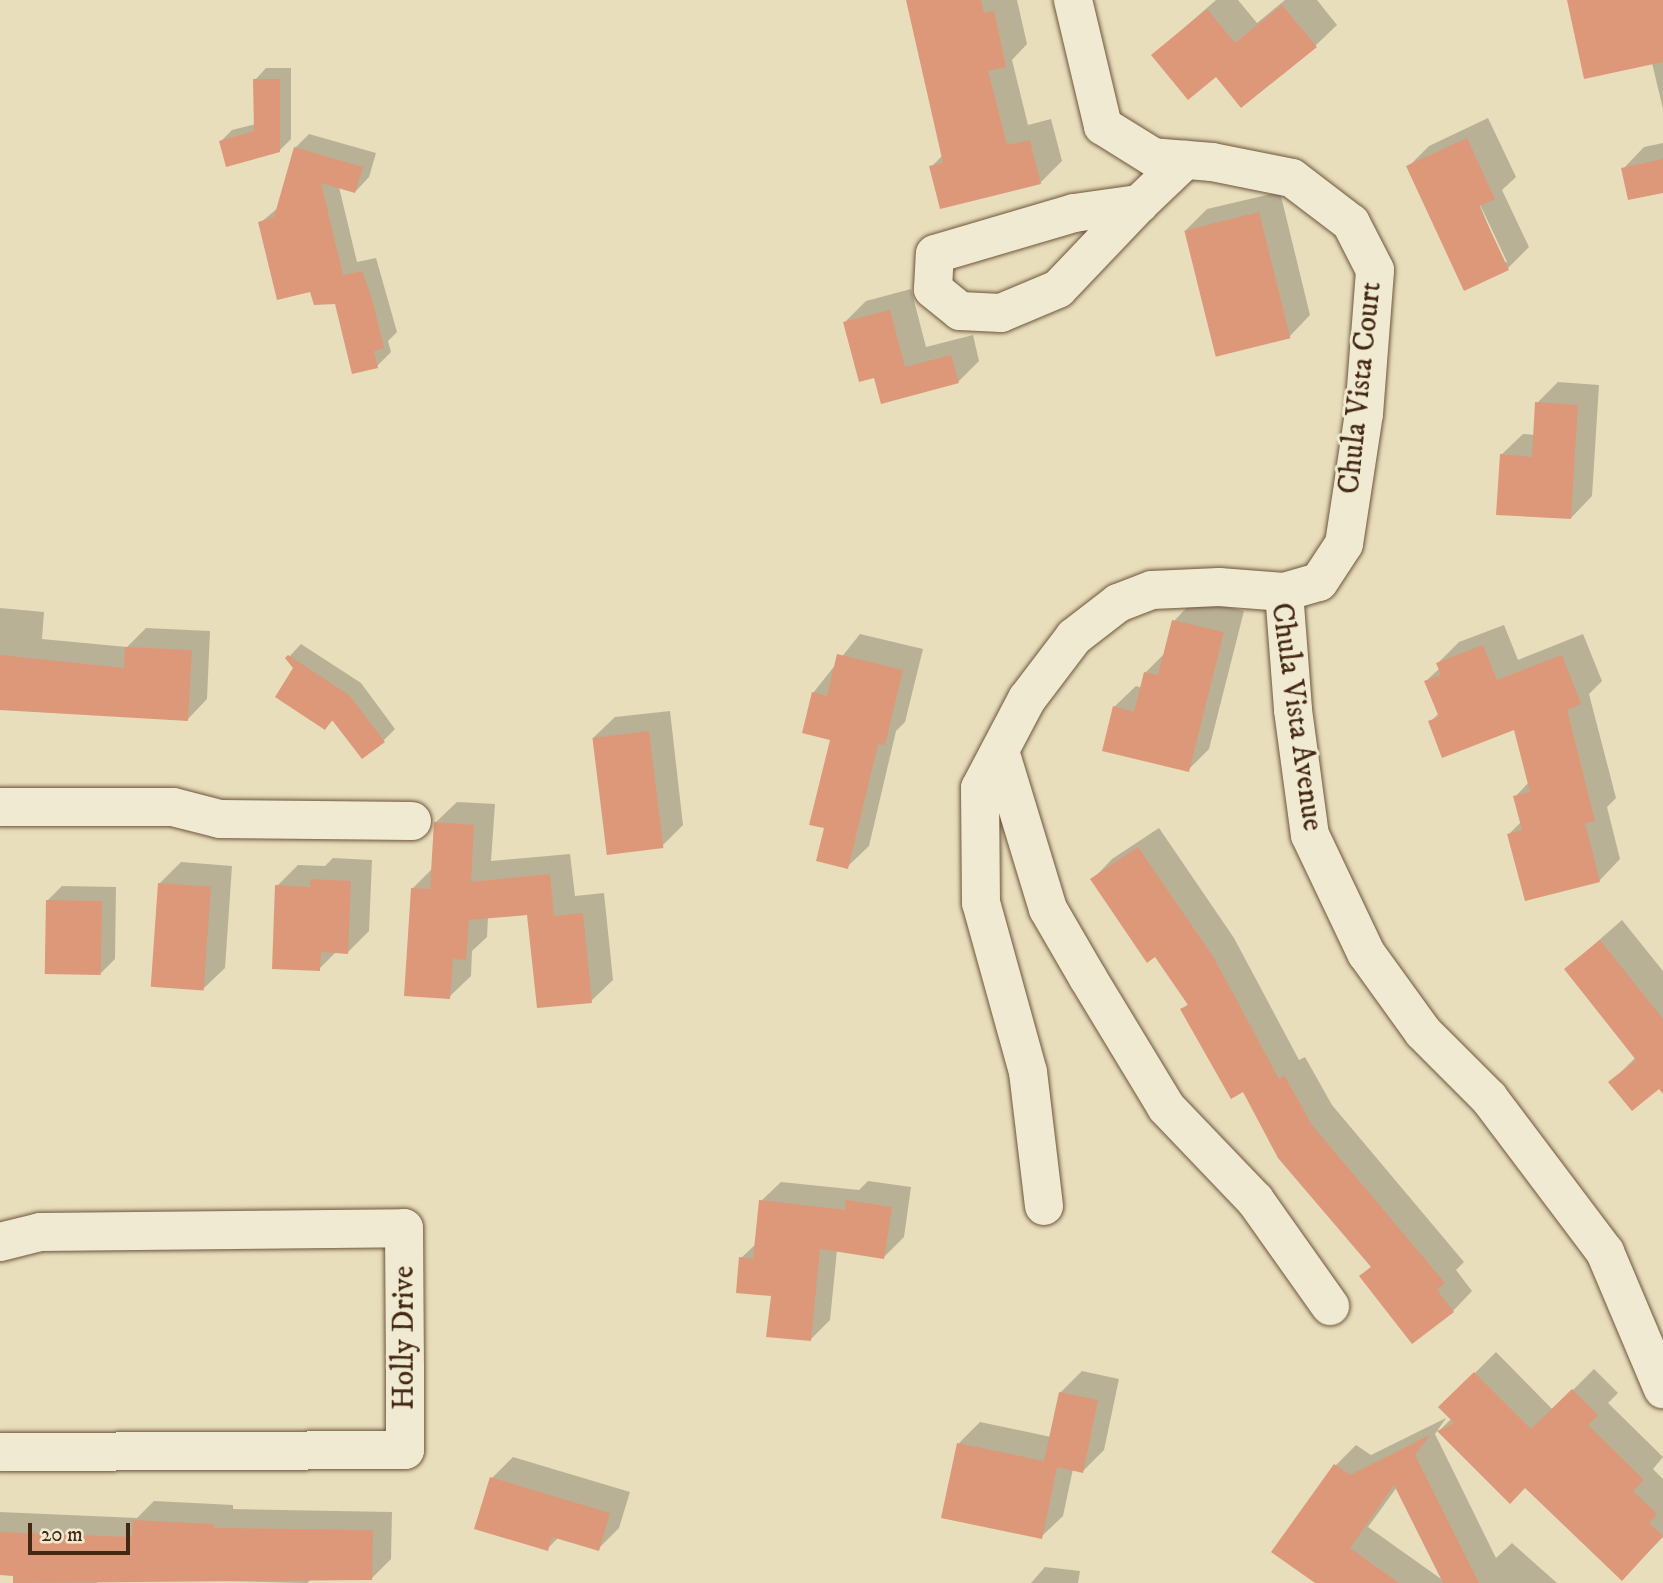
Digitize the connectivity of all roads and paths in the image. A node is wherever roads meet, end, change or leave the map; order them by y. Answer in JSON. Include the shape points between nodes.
{"nodes":[{"id":1,"x":1073,"y":0,"type":"edge"},
{"id":2,"x":1185,"y":159,"type":"junction"},
{"id":3,"x":1139,"y":204,"type":"junction"},
{"id":4,"x":1284,"y":592,"type":"junction"},
{"id":5,"x":1000,"y":751,"type":"junction"},
{"id":6,"x":0,"y":807,"type":"edge"},
{"id":7,"x":412,"y":821,"type":"dead end"},
{"id":8,"x":1044,"y":1206,"type":"dead end"},
{"id":9,"x":0,"y":1242,"type":"edge"},
{"id":10,"x":1330,"y":1306,"type":"dead end"},
{"id":11,"x":1663,"y":1389,"type":"edge"},
{"id":12,"x":0,"y":1452,"type":"edge"}],
"edges":[{"from":1,"to":2,"type":"street","name":"Chula Vista Court","via":[[1103,126],[1153,157]]},
{"from":2,"to":3,"type":"street"},
{"from":2,"to":4,"type":"street","name":"Chula Vista Court","via":[[1292,178],[1351,223],[1375,270],[1364,414],[1343,544],[1319,582]]},
{"from":3,"to":3,"type":"street","via":[[1074,213],[935,254],[933,289],[960,312],[1001,313],[1058,289]]},
{"from":4,"to":5,"type":"street","name":"Chula Vista Avenue","via":[[1219,587],[1152,590],[1118,603],[1074,637],[1027,699]]},
{"from":4,"to":11,"type":"street","name":"Chula Vista Avenue","via":[[1293,710],[1310,835],[1360,941],[1423,1032],[1489,1098],[1605,1252]]},
{"from":5,"to":8,"type":"street","name":"Chula Vista Avenue","via":[[980,788],[981,903],[1027,1072]]},
{"from":5,"to":10,"type":"street","via":[[1048,909],[1088,978],[1166,1107],[1255,1200]]},
{"from":6,"to":7,"type":"street","via":[[173,807],[220,819]]},
{"from":9,"to":12,"type":"street","name":"Holly Drive","via":[[40,1232],[404,1228],[405,1450]]}]}
